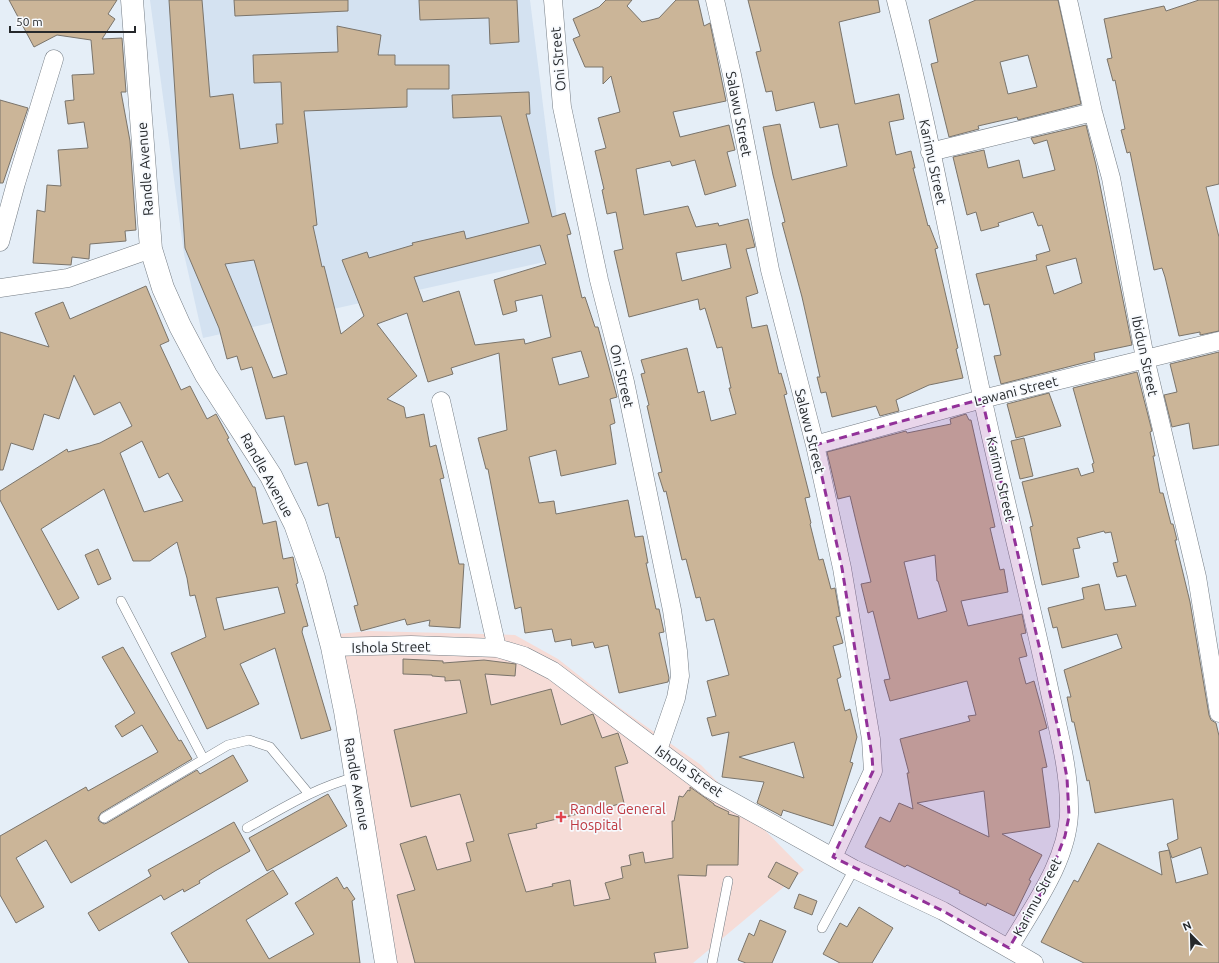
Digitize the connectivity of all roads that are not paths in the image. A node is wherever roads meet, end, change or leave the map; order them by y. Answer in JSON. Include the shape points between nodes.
{"nodes":[{"id":1,"x":132,"y":0,"type":"edge"},
{"id":2,"x":553,"y":0,"type":"edge"},
{"id":3,"x":715,"y":0,"type":"edge"},
{"id":4,"x":896,"y":0,"type":"edge"},
{"id":5,"x":1068,"y":0,"type":"edge"},
{"id":6,"x":54,"y":59,"type":"dead end"},
{"id":7,"x":1093,"y":112,"type":"junction"},
{"id":8,"x":930,"y":152,"type":"junction"},
{"id":9,"x":0,"y":242,"type":"edge"},
{"id":10,"x":151,"y":249,"type":"junction"},
{"id":11,"x":0,"y":288,"type":"edge"},
{"id":12,"x":1219,"y":341,"type":"edge"},
{"id":13,"x":1145,"y":358,"type":"junction"},
{"id":14,"x":982,"y":399,"type":"junction"},
{"id":15,"x":441,"y":401,"type":"dead end"},
{"id":16,"x":815,"y":445,"type":"junction"},
{"id":17,"x":121,"y":601,"type":"dead end"},
{"id":18,"x":332,"y":648,"type":"junction"},
{"id":19,"x":498,"y":648,"type":"junction"},
{"id":20,"x":1219,"y":713,"type":"edge"},
{"id":21,"x":658,"y":750,"type":"junction"},
{"id":22,"x":203,"y":758,"type":"junction"},
{"id":23,"x":356,"y":777,"type":"junction"},
{"id":24,"x":309,"y":794,"type":"junction"},
{"id":25,"x":104,"y":818,"type":"dead end"},
{"id":26,"x":248,"y":828,"type":"dead end"},
{"id":27,"x":833,"y":857,"type":"junction"},
{"id":28,"x":854,"y":869,"type":"junction"},
{"id":29,"x":728,"y":881,"type":"dead end"},
{"id":30,"x":822,"y":928,"type":"dead end"},
{"id":31,"x":1009,"y":948,"type":"junction"},
{"id":32,"x":386,"y":963,"type":"edge"},
{"id":33,"x":712,"y":963,"type":"edge"},
{"id":34,"x":1034,"y":963,"type":"edge"}],
"edges":[{"from":1,"to":10,"type":"street","name":"Randle Avenue"},
{"from":2,"to":21,"type":"street","name":"Oni Street","via":[[562,107],[599,280],[625,382],[672,610],[678,651],[680,676],[676,698]]},
{"from":3,"to":16,"type":"street","name":"Salawu Street","via":[[770,270]]},
{"from":4,"to":8,"type":"street","name":"Karimu Street","via":[[914,70]]},
{"from":5,"to":7,"type":"street","name":"Ibidun Street"},
{"from":6,"to":9,"type":"street"},
{"from":7,"to":8,"type":"street"},
{"from":7,"to":13,"type":"street","name":"Ibidun Street","via":[[1111,178]]},
{"from":8,"to":14,"type":"street","name":"Karimu Street"},
{"from":10,"to":11,"type":"street","via":[[68,278]]},
{"from":10,"to":18,"type":"street","name":"Randle Avenue","via":[[163,288],[180,326],[206,376],[270,476],[294,524],[314,578]]},
{"from":12,"to":13,"type":"street","name":"Lawani Street"},
{"from":13,"to":14,"type":"street","name":"Lawani Street"},
{"from":13,"to":20,"type":"street","name":"Ibidun Street","via":[[1197,577]]},
{"from":14,"to":16,"type":"street","name":"Lawani Street"},
{"from":14,"to":31,"type":"street","name":"Karimu Street","via":[[1038,632],[1067,778],[1069,816],[1057,860],[1046,885]]},
{"from":15,"to":19,"type":"street"},
{"from":16,"to":27,"type":"street","name":"Salawu Street","via":[[842,568],[873,772]]},
{"from":17,"to":22,"type":"lane"},
{"from":18,"to":19,"type":"street","name":"Ishola Street","via":[[411,645]]},
{"from":18,"to":23,"type":"street","name":"Randle Avenue"},
{"from":19,"to":21,"type":"street","name":"Ishola Street","via":[[524,656],[553,671]]},
{"from":21,"to":27,"type":"street","name":"Ishola Street","via":[[710,789]]},
{"from":22,"to":24,"type":"lane","via":[[228,745],[249,740],[262,743],[270,747]]},
{"from":22,"to":25,"type":"lane"},
{"from":23,"to":24,"type":"lane","via":[[334,782]]},
{"from":23,"to":32,"type":"street","name":"Randle Avenue"},
{"from":24,"to":26,"type":"lane"},
{"from":27,"to":28,"type":"street","name":"Ishola Street"},
{"from":28,"to":30,"type":"lane"},
{"from":28,"to":31,"type":"street","name":"Ishola Street","via":[[943,911]]},
{"from":29,"to":33,"type":"lane"},
{"from":31,"to":34,"type":"street","name":"Ishola Street"}]}
